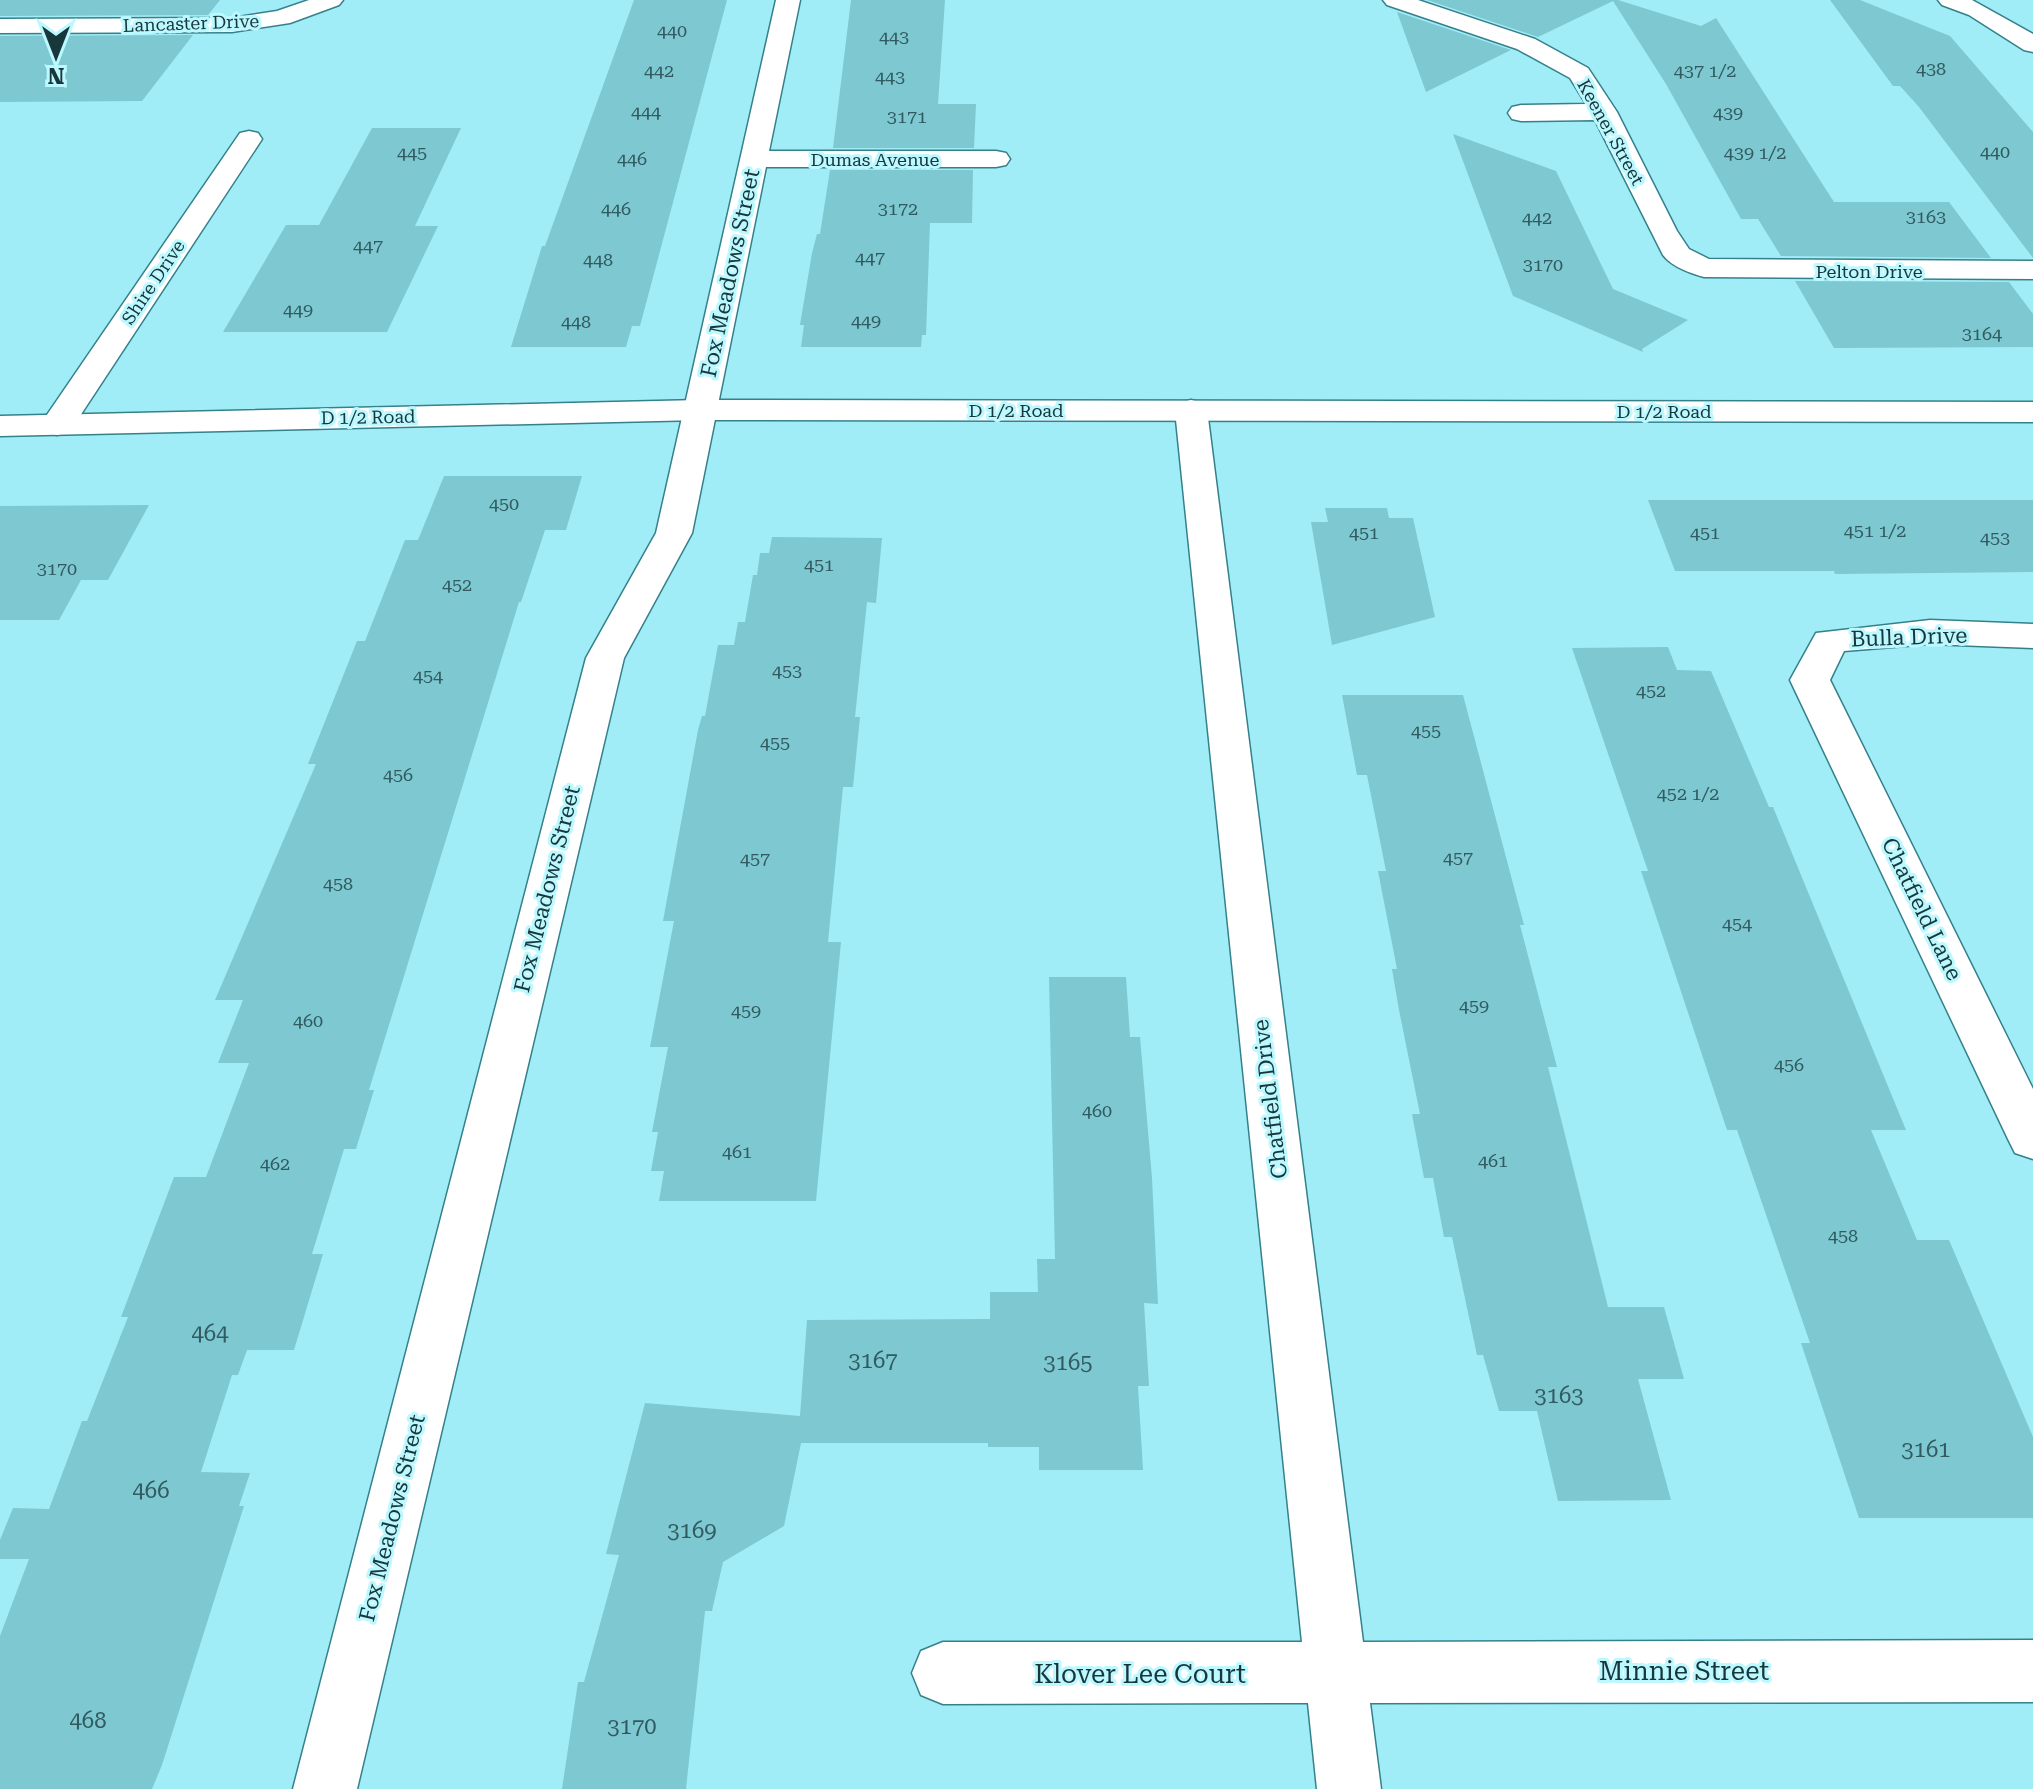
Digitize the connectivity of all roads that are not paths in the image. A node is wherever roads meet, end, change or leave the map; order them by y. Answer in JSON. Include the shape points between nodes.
{"nodes":[{"id":1,"x":331,"y":0,"type":"edge"},
{"id":2,"x":788,"y":0,"type":"edge"},
{"id":3,"x":1395,"y":0,"type":"edge"},
{"id":4,"x":1950,"y":0,"type":"edge"},
{"id":5,"x":0,"y":26,"type":"edge"},
{"id":6,"x":2033,"y":45,"type":"edge"},
{"id":7,"x":1604,"y":112,"type":"junction"},
{"id":8,"x":1521,"y":113,"type":"dead end"},
{"id":9,"x":249,"y":139,"type":"dead end"},
{"id":10,"x":755,"y":159,"type":"junction"},
{"id":11,"x":996,"y":159,"type":"dead end"},
{"id":12,"x":1704,"y":268,"type":"joint"},
{"id":13,"x":2033,"y":270,"type":"edge"},
{"id":14,"x":700,"y":410,"type":"junction"},
{"id":15,"x":1191,"y":410,"type":"junction"},
{"id":16,"x":2033,"y":412,"type":"edge"},
{"id":17,"x":57,"y":425,"type":"junction"},
{"id":18,"x":0,"y":426,"type":"edge"},
{"id":19,"x":2033,"y":636,"type":"edge"},
{"id":20,"x":1810,"y":680,"type":"joint"},
{"id":21,"x":2028,"y":1117,"type":"edge"},
{"id":22,"x":2033,"y":1671,"type":"edge"},
{"id":23,"x":943,"y":1673,"type":"dead end"},
{"id":24,"x":1336,"y":1673,"type":"junction"},
{"id":25,"x":325,"y":1789,"type":"edge"},
{"id":26,"x":1349,"y":1789,"type":"edge"}],
"edges":[{"from":1,"to":5,"type":"street","name":"Lancaster Drive","via":[[281,18],[232,25]]},
{"from":2,"to":10,"type":"street","name":"Fox Meadows Street"},
{"from":3,"to":7,"type":"street","name":"Keener Street","via":[[1526,44],[1579,73]]},
{"from":4,"to":6,"type":"street","via":[[1977,10]]},
{"from":7,"to":8,"type":"street"},
{"from":7,"to":12,"type":"street","name":"Keener Street","via":[[1678,255]]},
{"from":9,"to":17,"type":"street","name":"Shire Drive"},
{"from":10,"to":11,"type":"street","name":"Dumas Avenue"},
{"from":10,"to":14,"type":"street","name":"Fox Meadows Street"},
{"from":12,"to":13,"type":"street","name":"Pelton Drive"},
{"from":14,"to":15,"type":"street","name":"D 1/2 Road"},
{"from":14,"to":17,"type":"street","name":"D 1/2 Road"},
{"from":14,"to":25,"type":"street","name":"Fox Meadows Street","via":[[674,533],[605,658]]},
{"from":15,"to":16,"type":"street","name":"D 1/2 Road"},
{"from":15,"to":24,"type":"street","name":"Chatfield Drive"},
{"from":17,"to":18,"type":"street","name":"D 1/2 Road"},
{"from":19,"to":20,"type":"street","name":"Bulla Drive","via":[[1930,632],[1830,641]]},
{"from":20,"to":21,"type":"street","name":"Chatfield Lane"},
{"from":22,"to":24,"type":"street","name":"Minnie Street"},
{"from":23,"to":24,"type":"street","name":"Klover Lee Court"},
{"from":24,"to":26,"type":"street","name":"Chatfield Drive"}]}
